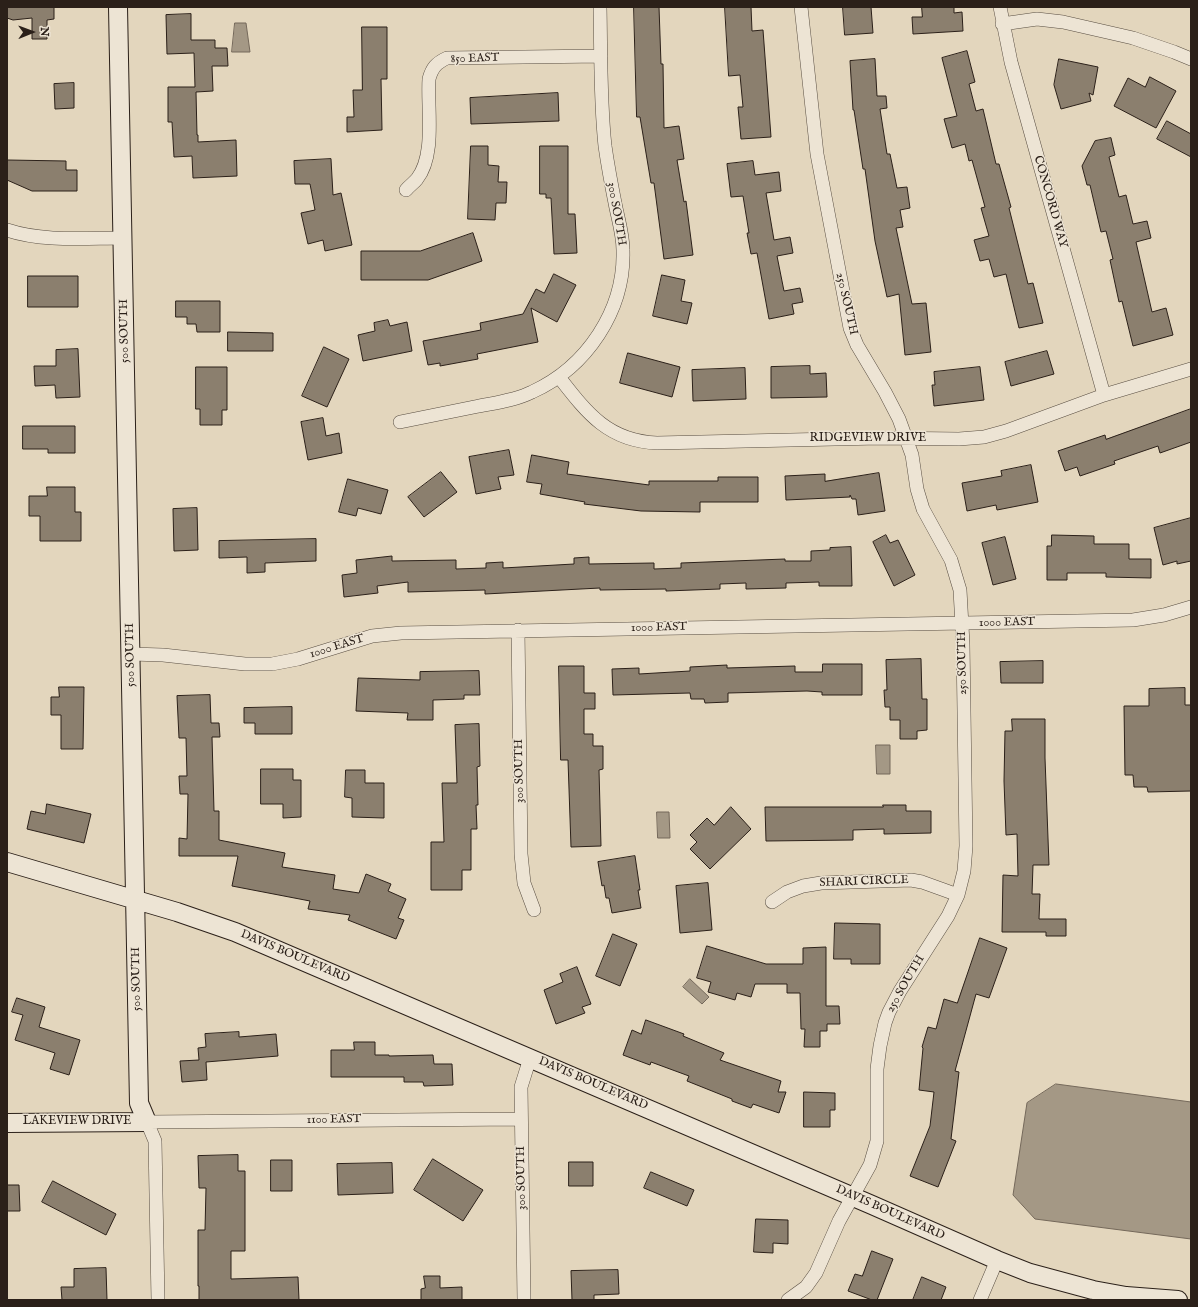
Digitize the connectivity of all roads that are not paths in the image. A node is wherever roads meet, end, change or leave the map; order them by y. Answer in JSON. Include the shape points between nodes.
{"nodes":[{"id":1,"x":118,"y":7,"type":"edge"},
{"id":2,"x":600,"y":7,"type":"edge"},
{"id":3,"x":801,"y":7,"type":"edge"},
{"id":4,"x":1000,"y":7,"type":"edge"},
{"id":5,"x":1002,"y":24,"type":"junction"},
{"id":6,"x":601,"y":56,"type":"junction"},
{"id":7,"x":1191,"y":60,"type":"edge"},
{"id":8,"x":406,"y":190,"type":"dead end"},
{"id":9,"x":7,"y":230,"type":"edge"},
{"id":10,"x":123,"y":238,"type":"junction"},
{"id":11,"x":1191,"y":369,"type":"edge"},
{"id":12,"x":559,"y":376,"type":"junction"},
{"id":13,"x":1104,"y":395,"type":"junction"},
{"id":14,"x":400,"y":422,"type":"dead end"},
{"id":15,"x":906,"y":438,"type":"junction"},
{"id":16,"x":1191,"y":608,"type":"edge"},
{"id":17,"x":962,"y":624,"type":"junction"},
{"id":18,"x":518,"y":630,"type":"junction"},
{"id":19,"x":131,"y":654,"type":"junction"},
{"id":20,"x":7,"y":862,"type":"edge"},
{"id":21,"x":958,"y":895,"type":"junction"},
{"id":22,"x":136,"y":900,"type":"junction"},
{"id":23,"x":772,"y":902,"type":"dead end"},
{"id":24,"x":534,"y":910,"type":"dead end"},
{"id":25,"x":530,"y":1058,"type":"junction"},
{"id":26,"x":521,"y":1119,"type":"junction"},
{"id":27,"x":146,"y":1122,"type":"junction"},
{"id":28,"x":7,"y":1123,"type":"edge"},
{"id":29,"x":852,"y":1196,"type":"junction"},
{"id":30,"x":997,"y":1260,"type":"junction"},
{"id":31,"x":158,"y":1300,"type":"edge"},
{"id":32,"x":524,"y":1300,"type":"edge"},
{"id":33,"x":788,"y":1300,"type":"edge"},
{"id":34,"x":980,"y":1300,"type":"edge"},
{"id":35,"x":1178,"y":1300,"type":"edge"}],
"edges":[{"from":1,"to":10,"type":"street","name":"500 SOUTH"},
{"from":2,"to":6,"type":"street","name":"300 SOUTH"},
{"from":3,"to":15,"type":"street","name":"250 SOUTH","via":[[817,154],[850,328],[892,405]]},
{"from":4,"to":5,"type":"street","name":"CONCORD WAY"},
{"from":5,"to":7,"type":"street","via":[[1036,19],[1063,22],[1133,38]]},
{"from":5,"to":13,"type":"street","name":"CONCORD WAY"},
{"from":6,"to":8,"type":"street","name":"850 EAST","via":[[447,58],[438,62],[429,79],[429,144],[425,162],[418,178]]},
{"from":6,"to":12,"type":"street","name":"300 SOUTH","via":[[606,151],[622,234],[621,281],[612,312],[604,327],[584,354]]},
{"from":9,"to":10,"type":"street","via":[[45,237]]},
{"from":10,"to":19,"type":"street","name":"500 SOUTH"},
{"from":11,"to":13,"type":"street","name":"RIDGEVIEW DRIVE"},
{"from":12,"to":14,"type":"street","name":"300 SOUTH","via":[[546,386],[514,398]]},
{"from":12,"to":15,"type":"street","name":"RIDGEVIEW DRIVE","via":[[580,405],[601,424],[624,437],[646,442]]},
{"from":13,"to":15,"type":"street","name":"RIDGEVIEW DRIVE","via":[[995,434],[959,439]]},
{"from":15,"to":17,"type":"street","name":"250 SOUTH","via":[[923,509],[951,560],[956,575],[960,590]]},
{"from":16,"to":17,"type":"street","name":"1000 EAST","via":[[1164,616],[1133,620]]},
{"from":17,"to":18,"type":"street","name":"1000 EAST"},
{"from":17,"to":21,"type":"street","name":"250 SOUTH","via":[[966,846],[964,871]]},
{"from":18,"to":19,"type":"street","name":"1000 EAST","via":[[387,634],[272,664]]},
{"from":18,"to":24,"type":"street","name":"300 SOUTH","via":[[521,854],[524,883]]},
{"from":19,"to":22,"type":"street","name":"500 SOUTH"},
{"from":20,"to":22,"type":"street","name":"DAVIS BOULEVARD"},
{"from":21,"to":23,"type":"street","name":"SHARI CIRCLE","via":[[911,880],[821,883],[787,892]]},
{"from":21,"to":29,"type":"street","name":"250 SOUTH","via":[[948,916],[889,1012],[878,1057],[877,1141],[870,1165]]},
{"from":22,"to":25,"type":"street","name":"DAVIS BOULEVARD","via":[[235,932]]},
{"from":22,"to":27,"type":"street","name":"500 SOUTH","via":[[139,1103]]},
{"from":25,"to":26,"type":"street","name":"300 SOUTH","via":[[522,1081]]},
{"from":25,"to":29,"type":"street","name":"DAVIS BOULEVARD"},
{"from":26,"to":27,"type":"street","name":"1100 EAST"},
{"from":26,"to":32,"type":"street","name":"300 SOUTH"},
{"from":27,"to":28,"type":"street","name":"LAKEVIEW DRIVE"},
{"from":27,"to":31,"type":"street","name":"500 SOUTH","via":[[155,1141]]},
{"from":29,"to":30,"type":"street","name":"DAVIS BOULEVARD"},
{"from":29,"to":33,"type":"street","name":"250 SOUTH","via":[[816,1273],[806,1287]]},
{"from":30,"to":34,"type":"street"},
{"from":30,"to":35,"type":"street","name":"DAVIS BOULEVARD","via":[[1030,1273],[1093,1290],[1126,1296]]}]}
